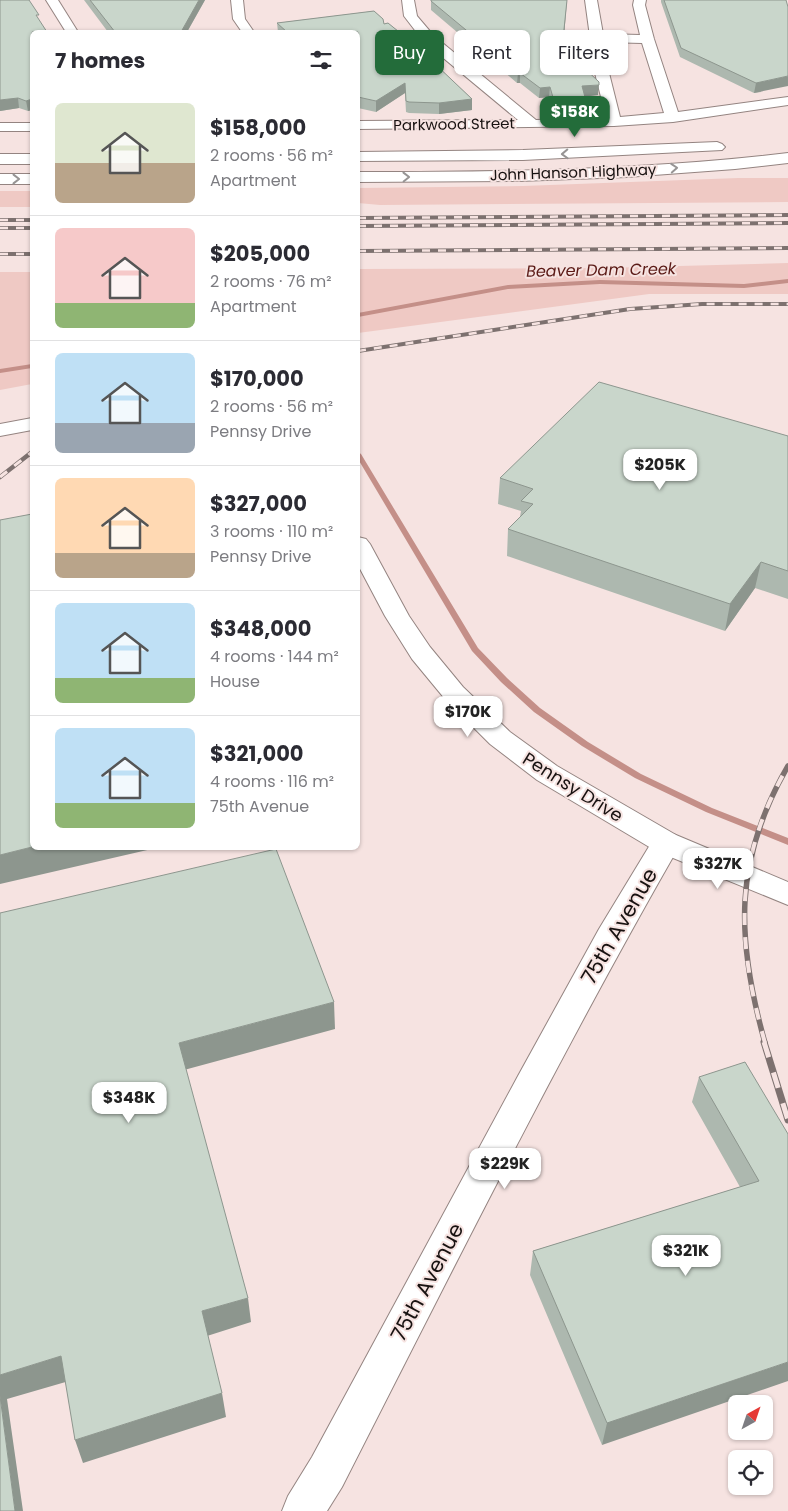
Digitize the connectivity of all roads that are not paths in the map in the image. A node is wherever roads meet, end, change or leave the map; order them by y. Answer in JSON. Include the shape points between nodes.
{"nodes":[{"id":1,"x":52,"y":0,"type":"edge"},
{"id":2,"x":237,"y":0,"type":"edge"},
{"id":3,"x":408,"y":0,"type":"edge"},
{"id":4,"x":591,"y":0,"type":"edge"},
{"id":5,"x":640,"y":0,"type":"edge"},
{"id":6,"x":71,"y":30,"type":"edge"},
{"id":7,"x":247,"y":30,"type":"edge"},
{"id":8,"x":595,"y":30,"type":"edge"},
{"id":9,"x":628,"y":39,"type":"edge"},
{"id":10,"x":647,"y":39,"type":"junction"},
{"id":11,"x":604,"y":75,"type":"edge"},
{"id":12,"x":788,"y":101,"type":"edge"},
{"id":13,"x":673,"y":118,"type":"junction"},
{"id":14,"x":614,"y":122,"type":"junction"},
{"id":15,"x":531,"y":123,"type":"junction"},
{"id":16,"x":360,"y":125,"type":"edge"},
{"id":17,"x":0,"y":127,"type":"edge"},
{"id":18,"x":30,"y":127,"type":"edge"},
{"id":19,"x":735,"y":146,"type":"dead end"},
{"id":20,"x":360,"y":157,"type":"edge"},
{"id":21,"x":788,"y":158,"type":"edge"},
{"id":22,"x":0,"y":159,"type":"edge"},
{"id":23,"x":30,"y":159,"type":"edge"},
{"id":24,"x":360,"y":176,"type":"edge"},
{"id":25,"x":0,"y":179,"type":"edge"},
{"id":26,"x":30,"y":179,"type":"edge"},
{"id":27,"x":30,"y":424,"type":"edge"},
{"id":28,"x":0,"y":430,"type":"edge"},
{"id":29,"x":360,"y":548,"type":"edge"},
{"id":30,"x":666,"y":843,"type":"junction"},
{"id":31,"x":788,"y":894,"type":"edge"},
{"id":32,"x":303,"y":1511,"type":"edge"}],
"edges":[{"from":1,"to":6,"type":"main road"},
{"from":2,"to":7,"type":"main road","via":[[239,19]]},
{"from":3,"to":15,"type":"main road","via":[[410,16],[422,32]]},
{"from":4,"to":8,"type":"main road"},
{"from":5,"to":10,"type":"main road"},
{"from":9,"to":10,"type":"main road"},
{"from":10,"to":13,"type":"main road"},
{"from":11,"to":14,"type":"main road"},
{"from":12,"to":13,"type":"main road","name":"Parkwood Street"},
{"from":13,"to":14,"type":"main road","name":"Parkwood Street"},
{"from":14,"to":15,"type":"main road","name":"Parkwood Street"},
{"from":15,"to":16,"type":"main road","name":"Parkwood Street"},
{"from":17,"to":18,"type":"main road"},
{"from":19,"to":20,"type":"main road","name":"John Hanson Highway","one_way":true,"via":[[523,155]]},
{"from":24,"to":21,"type":"main road","name":"John Hanson Highway","one_way":true,"via":[[511,176],[681,168]]},
{"from":22,"to":23,"type":"main road"},
{"from":25,"to":26,"type":"main road","one_way":true},
{"from":27,"to":28,"type":"main road"},
{"from":29,"to":30,"type":"main road","name":"Pennsy Drive","via":[[421,653],[470,711],[547,773]]},
{"from":30,"to":31,"type":"main road","name":"Pennsy Drive"},
{"from":30,"to":32,"type":"main road","name":"75th Avenue","via":[[610,938],[327,1472]]}]}
